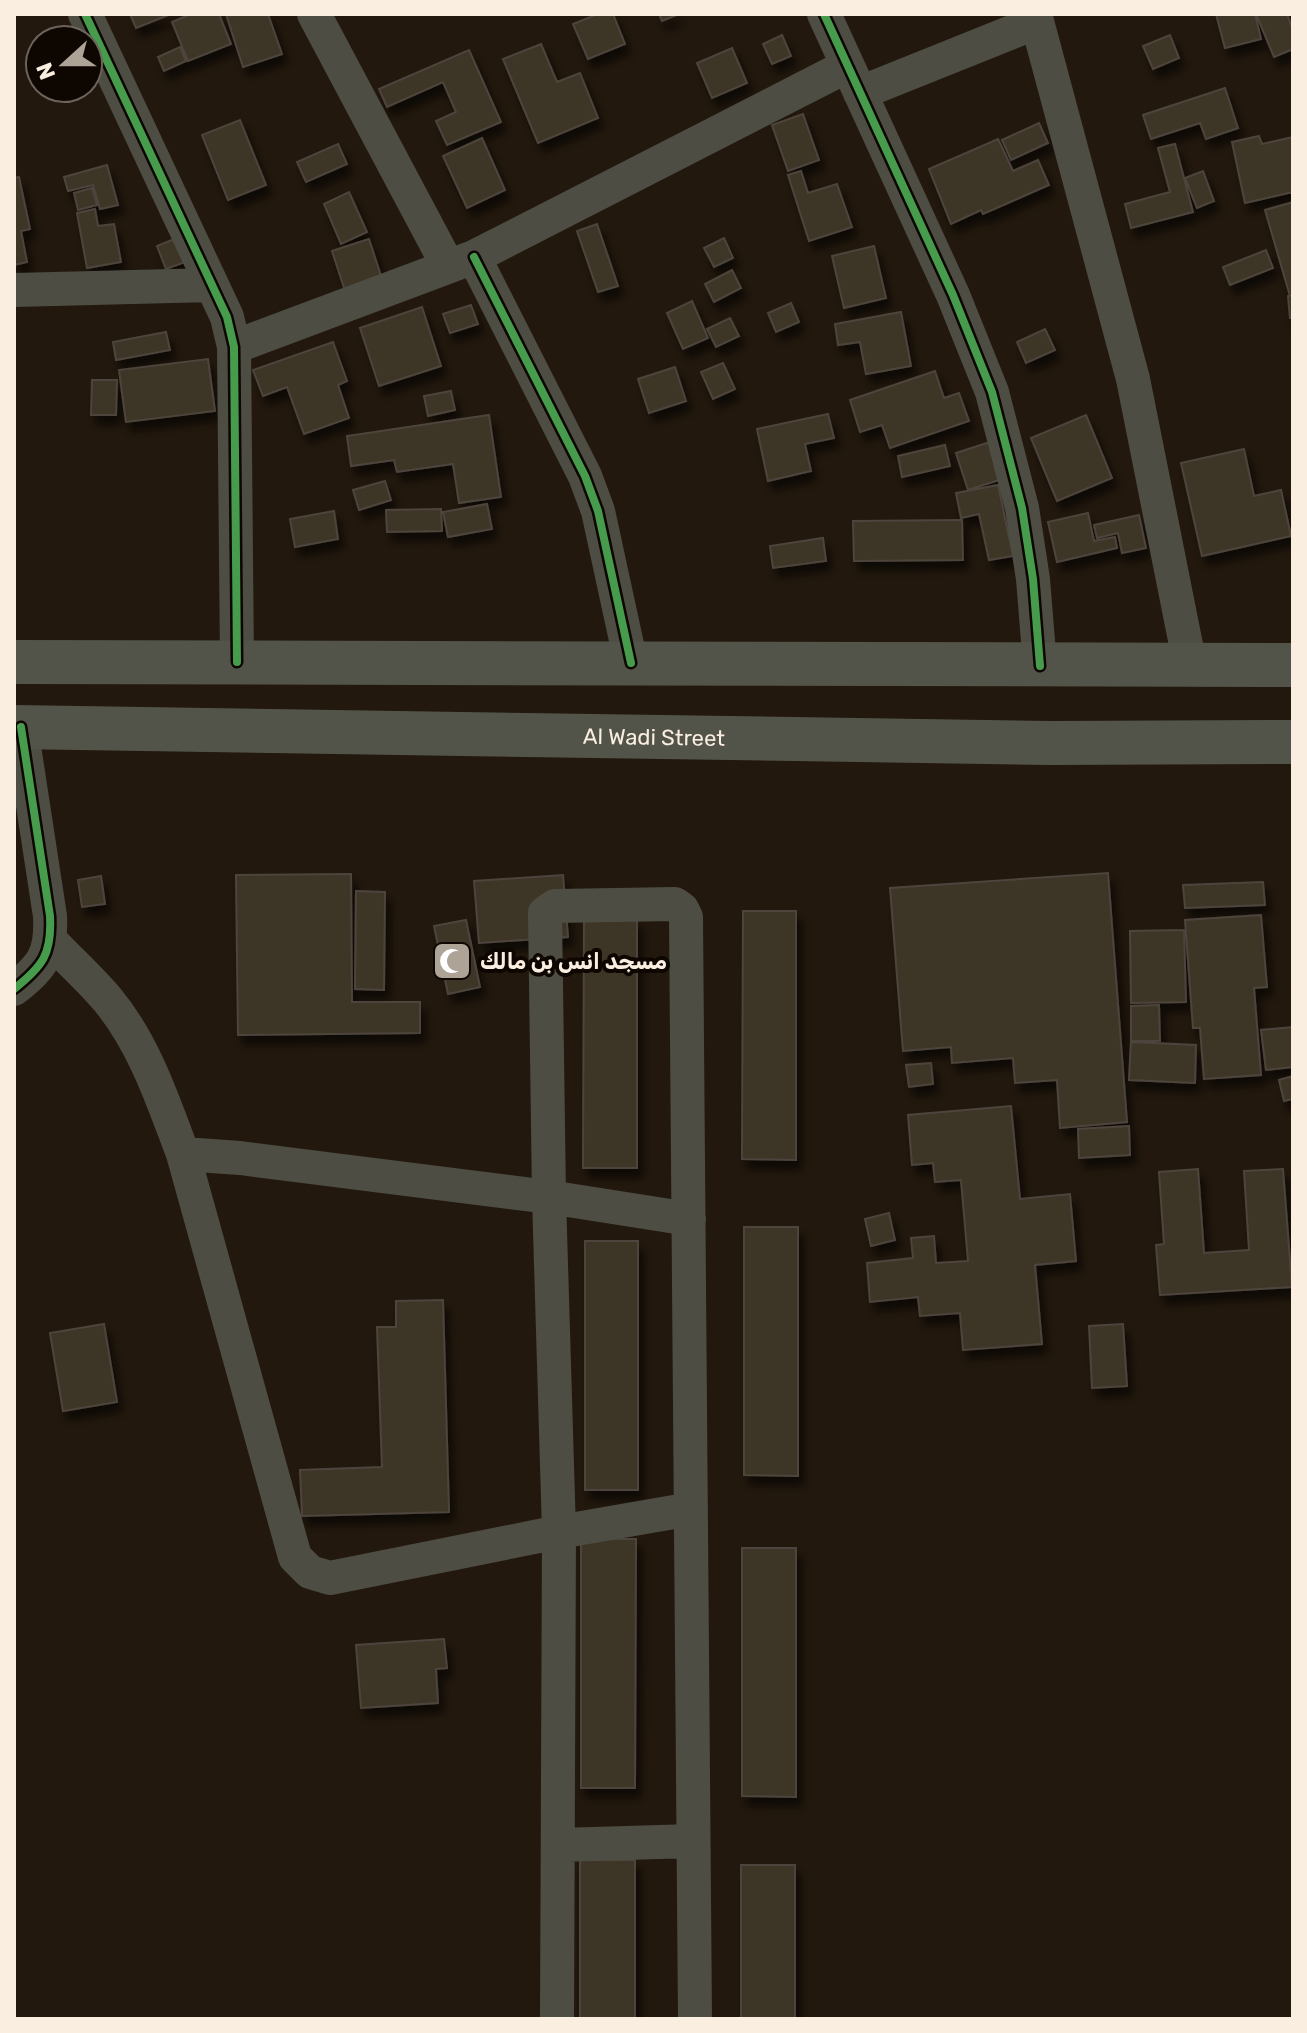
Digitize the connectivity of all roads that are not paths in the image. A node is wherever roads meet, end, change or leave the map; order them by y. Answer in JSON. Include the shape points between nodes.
{"nodes":[{"id":1,"x":85,"y":14,"type":"edge"},
{"id":2,"x":314,"y":14,"type":"edge"},
{"id":3,"x":824,"y":14,"type":"edge"},
{"id":4,"x":1036,"y":18,"type":"edge"},
{"id":5,"x":854,"y":80,"type":"junction"},
{"id":6,"x":461,"y":262,"type":"junction"},
{"id":7,"x":212,"y":285,"type":"junction"},
{"id":8,"x":14,"y":290,"type":"edge"},
{"id":9,"x":234,"y":347,"type":"junction"},
{"id":10,"x":14,"y":662,"type":"edge"},
{"id":11,"x":237,"y":662,"type":"junction"},
{"id":12,"x":631,"y":663,"type":"junction"},
{"id":13,"x":1190,"y":665,"type":"junction"},
{"id":14,"x":1293,"y":665,"type":"edge"},
{"id":15,"x":1040,"y":666,"type":"junction"},
{"id":16,"x":18,"y":727,"type":"edge"},
{"id":17,"x":1293,"y":742,"type":"edge"},
{"id":18,"x":51,"y":941,"type":"junction"},
{"id":19,"x":14,"y":989,"type":"edge"},
{"id":20,"x":183,"y":1154,"type":"junction"},
{"id":21,"x":549,"y":1197,"type":"junction"},
{"id":22,"x":689,"y":1219,"type":"junction"},
{"id":23,"x":691,"y":1509,"type":"junction"},
{"id":24,"x":559,"y":1532,"type":"junction"},
{"id":25,"x":693,"y":1841,"type":"junction"},
{"id":26,"x":559,"y":1845,"type":"junction"},
{"id":27,"x":557,"y":2019,"type":"edge"},
{"id":28,"x":695,"y":2019,"type":"edge"}],
"edges":[{"from":1,"to":7,"type":"street"},
{"from":2,"to":6,"type":"street"},
{"from":3,"to":5,"type":"street"},
{"from":4,"to":5,"type":"street"},
{"from":4,"to":13,"type":"street","via":[[1133,379]]},
{"from":5,"to":6,"type":"street"},
{"from":5,"to":15,"type":"street","via":[[992,392],[1022,508]]},
{"from":6,"to":9,"type":"street"},
{"from":6,"to":12,"type":"street","via":[[585,476],[598,511]]},
{"from":7,"to":8,"type":"street"},
{"from":7,"to":9,"type":"street"},
{"from":9,"to":11,"type":"street"},
{"from":10,"to":11,"type":"main road"},
{"from":11,"to":12,"type":"main road"},
{"from":12,"to":15,"type":"main road"},
{"from":13,"to":14,"type":"main road"},
{"from":13,"to":15,"type":"main road"},
{"from":16,"to":17,"type":"main road","name":"Al Wadi Street"},
{"from":16,"to":18,"type":"street"},
{"from":18,"to":19,"type":"street","via":[[43,963]]},
{"from":18,"to":20,"type":"street","via":[[108,1001],[132,1036]]},
{"from":20,"to":21,"type":"street"},
{"from":20,"to":24,"type":"street","via":[[295,1557],[310,1572],[330,1578]]},
{"from":21,"to":22,"type":"street"},
{"from":21,"to":22,"type":"street","via":[[545,913],[555,906],[675,904],[686,917]]},
{"from":21,"to":24,"type":"street"},
{"from":22,"to":23,"type":"street"},
{"from":23,"to":24,"type":"street"},
{"from":23,"to":25,"type":"street"},
{"from":24,"to":26,"type":"street"},
{"from":25,"to":26,"type":"street"},
{"from":25,"to":28,"type":"street"},
{"from":26,"to":27,"type":"street"}]}
